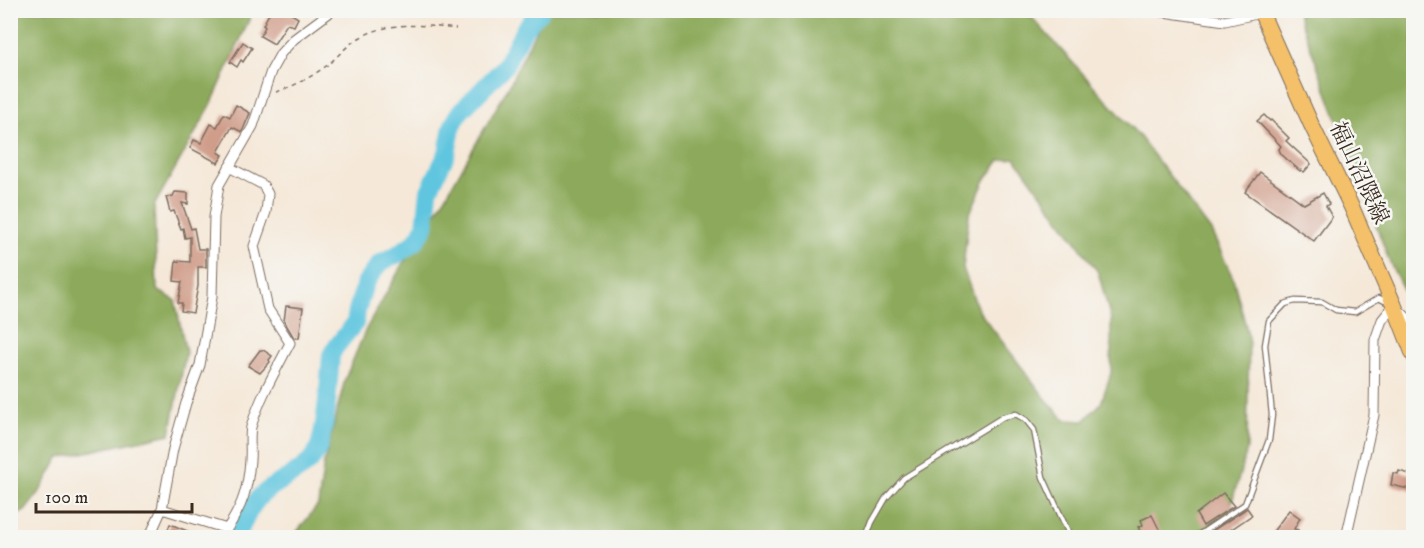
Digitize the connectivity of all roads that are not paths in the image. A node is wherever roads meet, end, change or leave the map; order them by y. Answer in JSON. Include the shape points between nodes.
{"nodes":[{"id":1,"x":333,"y":10,"type":"edge"},
{"id":2,"x":1150,"y":10,"type":"edge"},
{"id":3,"x":1261,"y":12,"type":"edge"},
{"id":4,"x":229,"y":167,"type":"junction"},
{"id":5,"x":1394,"y":305,"type":"junction"},
{"id":6,"x":1413,"y":325,"type":"edge"},
{"id":7,"x":1413,"y":356,"type":"edge"},
{"id":8,"x":162,"y":509,"type":"junction"},
{"id":9,"x":225,"y":533,"type":"edge"},
{"id":10,"x":149,"y":537,"type":"edge"},
{"id":11,"x":866,"y":537,"type":"edge"},
{"id":12,"x":1071,"y":537,"type":"edge"},
{"id":13,"x":1194,"y":537,"type":"edge"},
{"id":14,"x":1346,"y":537,"type":"edge"}],
"edges":[{"from":1,"to":4,"type":"street","via":[[281,53],[253,126]]},
{"from":2,"to":3,"type":"street","via":[[1225,21]]},
{"from":3,"to":5,"type":"main road","name":"福山沼隈線"},
{"from":4,"to":8,"type":"street","via":[[219,185],[214,217],[213,297],[200,365],[173,449]]},
{"from":4,"to":9,"type":"street","via":[[263,185],[268,194],[254,246],[268,309],[290,343],[250,430],[246,493]]},
{"from":5,"to":6,"type":"street"},
{"from":5,"to":7,"type":"main road","name":"福山沼隈線"},
{"from":5,"to":13,"type":"lane","via":[[1379,298],[1355,312],[1336,310],[1323,302],[1295,302],[1285,304],[1269,321],[1265,345],[1272,415],[1269,440],[1245,504]]},
{"from":5,"to":14,"type":"street","via":[[1382,320],[1375,340],[1374,415]]},
{"from":8,"to":9,"type":"street"},
{"from":8,"to":10,"type":"street"},
{"from":11,"to":12,"type":"lane","via":[[886,498],[904,478],[1003,417],[1016,414],[1034,430],[1043,477]]}]}
